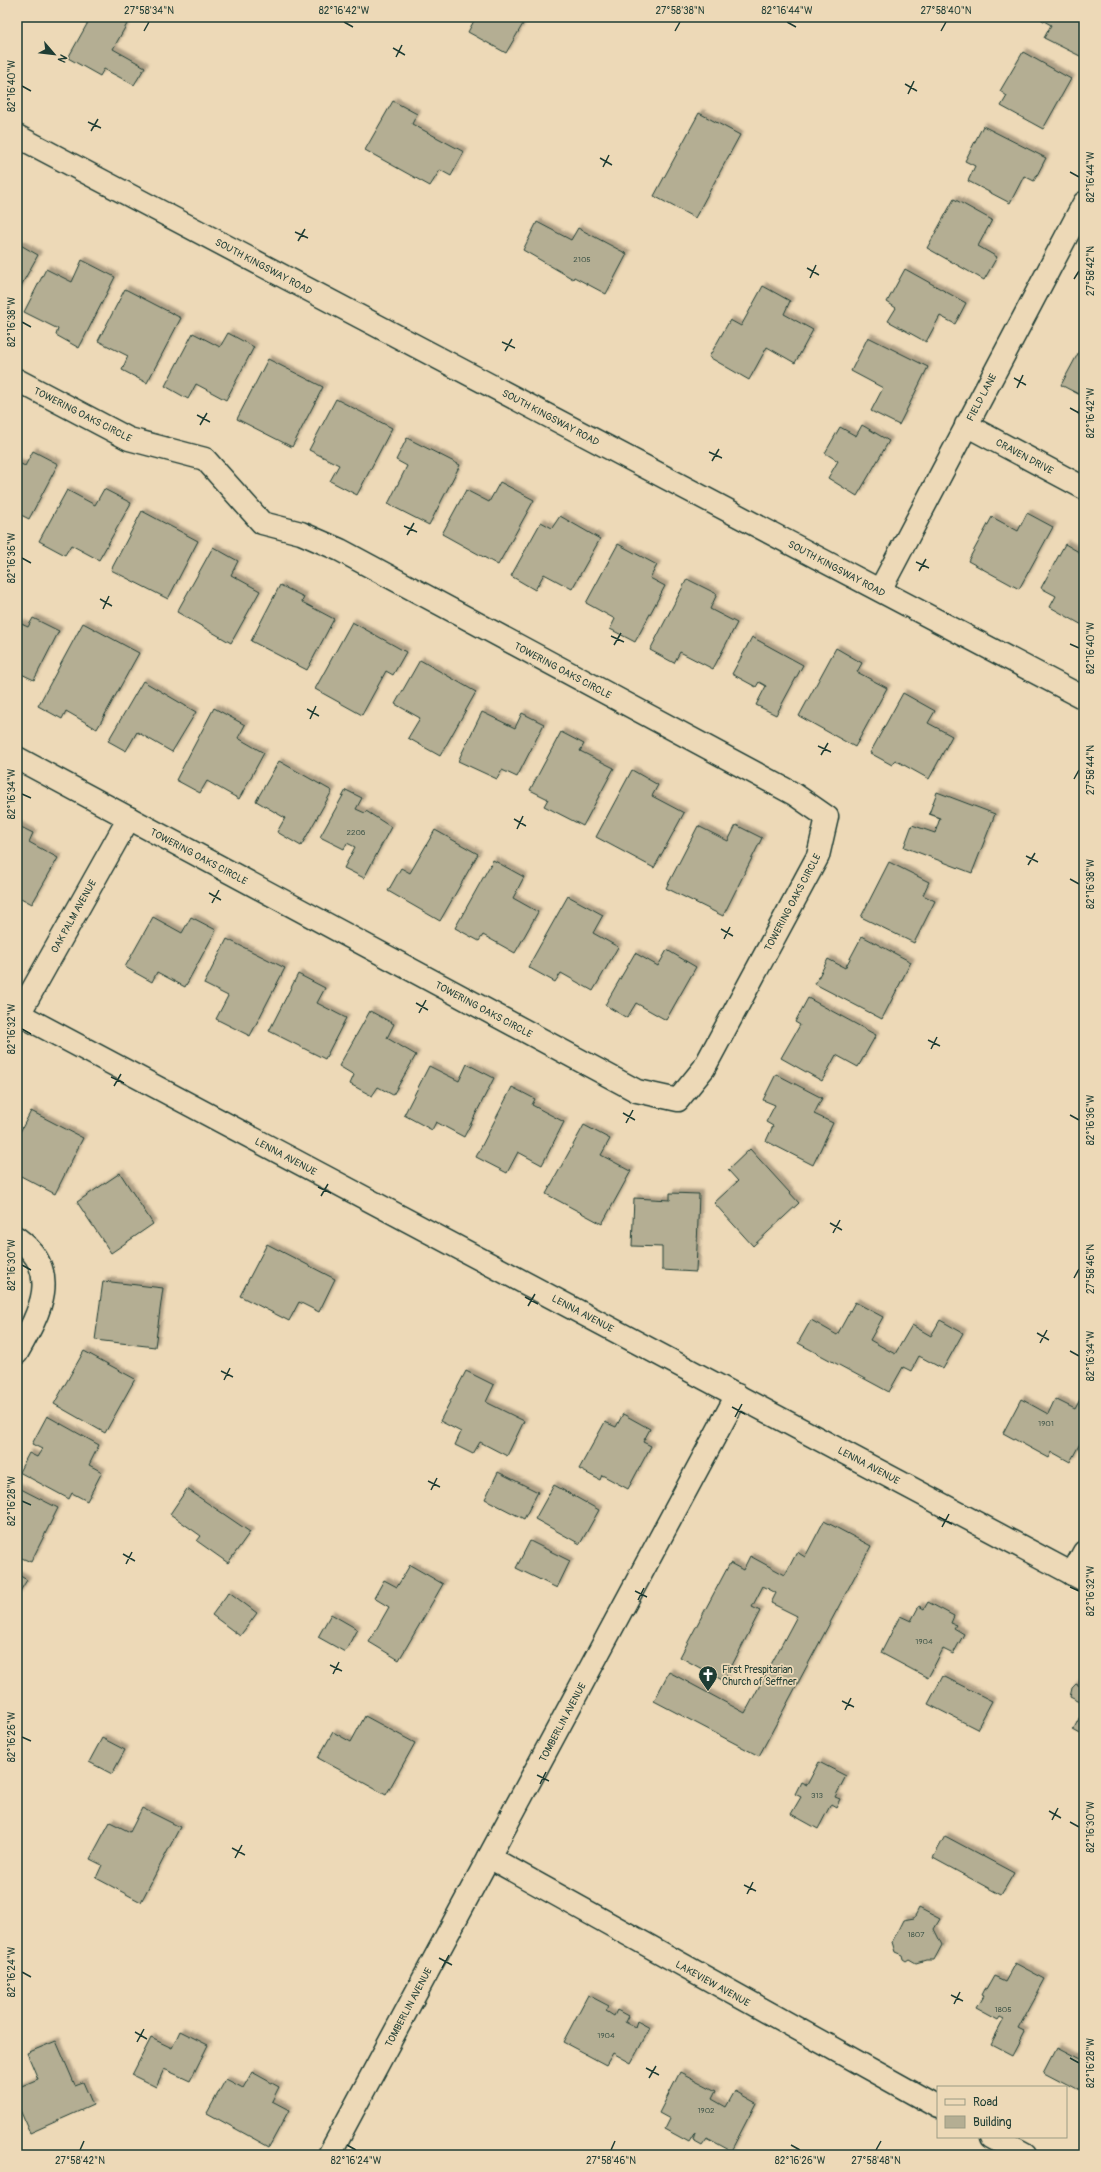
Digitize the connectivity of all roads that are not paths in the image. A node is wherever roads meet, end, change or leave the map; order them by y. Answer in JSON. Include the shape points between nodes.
{"nodes":[{"id":1,"x":17,"y":136,"type":"edge"},
{"id":2,"x":1084,"y":203,"type":"edge"},
{"id":3,"x":17,"y":380,"type":"edge"},
{"id":4,"x":966,"y":425,"type":"junction"},
{"id":5,"x":1084,"y":488,"type":"edge"},
{"id":6,"x":880,"y":590,"type":"junction"},
{"id":7,"x":1084,"y":698,"type":"edge"},
{"id":8,"x":17,"y":758,"type":"edge"},
{"id":9,"x":129,"y":818,"type":"junction"},
{"id":10,"x":18,"y":1014,"type":"edge"},
{"id":11,"x":17,"y":1238,"type":"edge"},
{"id":12,"x":17,"y":1353,"type":"edge"},
{"id":13,"x":737,"y":1395,"type":"junction"},
{"id":14,"x":1084,"y":1552,"type":"edge"},
{"id":15,"x":1078,"y":1577,"type":"edge"},
{"id":16,"x":489,"y":1857,"type":"junction"},
{"id":17,"x":937,"y":2106,"type":"edge"},
{"id":18,"x":994,"y":2138,"type":"edge"},
{"id":19,"x":329,"y":2155,"type":"edge"},
{"id":20,"x":1025,"y":2155,"type":"edge"}],
"edges":[{"from":1,"to":6,"type":"street","name":"SOUTH KINGSWAY ROAD"},
{"from":2,"to":4,"type":"street","name":"FIELD LANE"},
{"from":3,"to":9,"type":"street","name":"TOWERING OAKS CIRCLE","via":[[129,439],[205,459],[262,523],[301,533],[340,550],[794,794],[828,817],[818,856],[704,1068],[678,1100],[637,1092]]},
{"from":4,"to":5,"type":"street","name":"CRAVEN DRIVE"},
{"from":4,"to":6,"type":"street","name":"FIELD LANE"},
{"from":6,"to":7,"type":"street","name":"SOUTH KINGSWAY ROAD"},
{"from":8,"to":9,"type":"street","name":"TOWERING OAKS CIRCLE"},
{"from":9,"to":10,"type":"street","name":"OAK PALM AVENUE"},
{"from":10,"to":13,"type":"street","name":"LENNA AVENUE"},
{"from":11,"to":12,"type":"street","via":[[30,1248],[39,1262],[44,1278],[38,1310]]},
{"from":13,"to":15,"type":"street","name":"LENNA AVENUE"},
{"from":13,"to":16,"type":"street","name":"TOMBERLIN AVENUE"},
{"from":14,"to":15,"type":"street"},
{"from":16,"to":17,"type":"street","name":"LAKEVIEW AVENUE"},
{"from":16,"to":19,"type":"street","name":"TOMBERLIN AVENUE"},
{"from":18,"to":20,"type":"street"}]}
